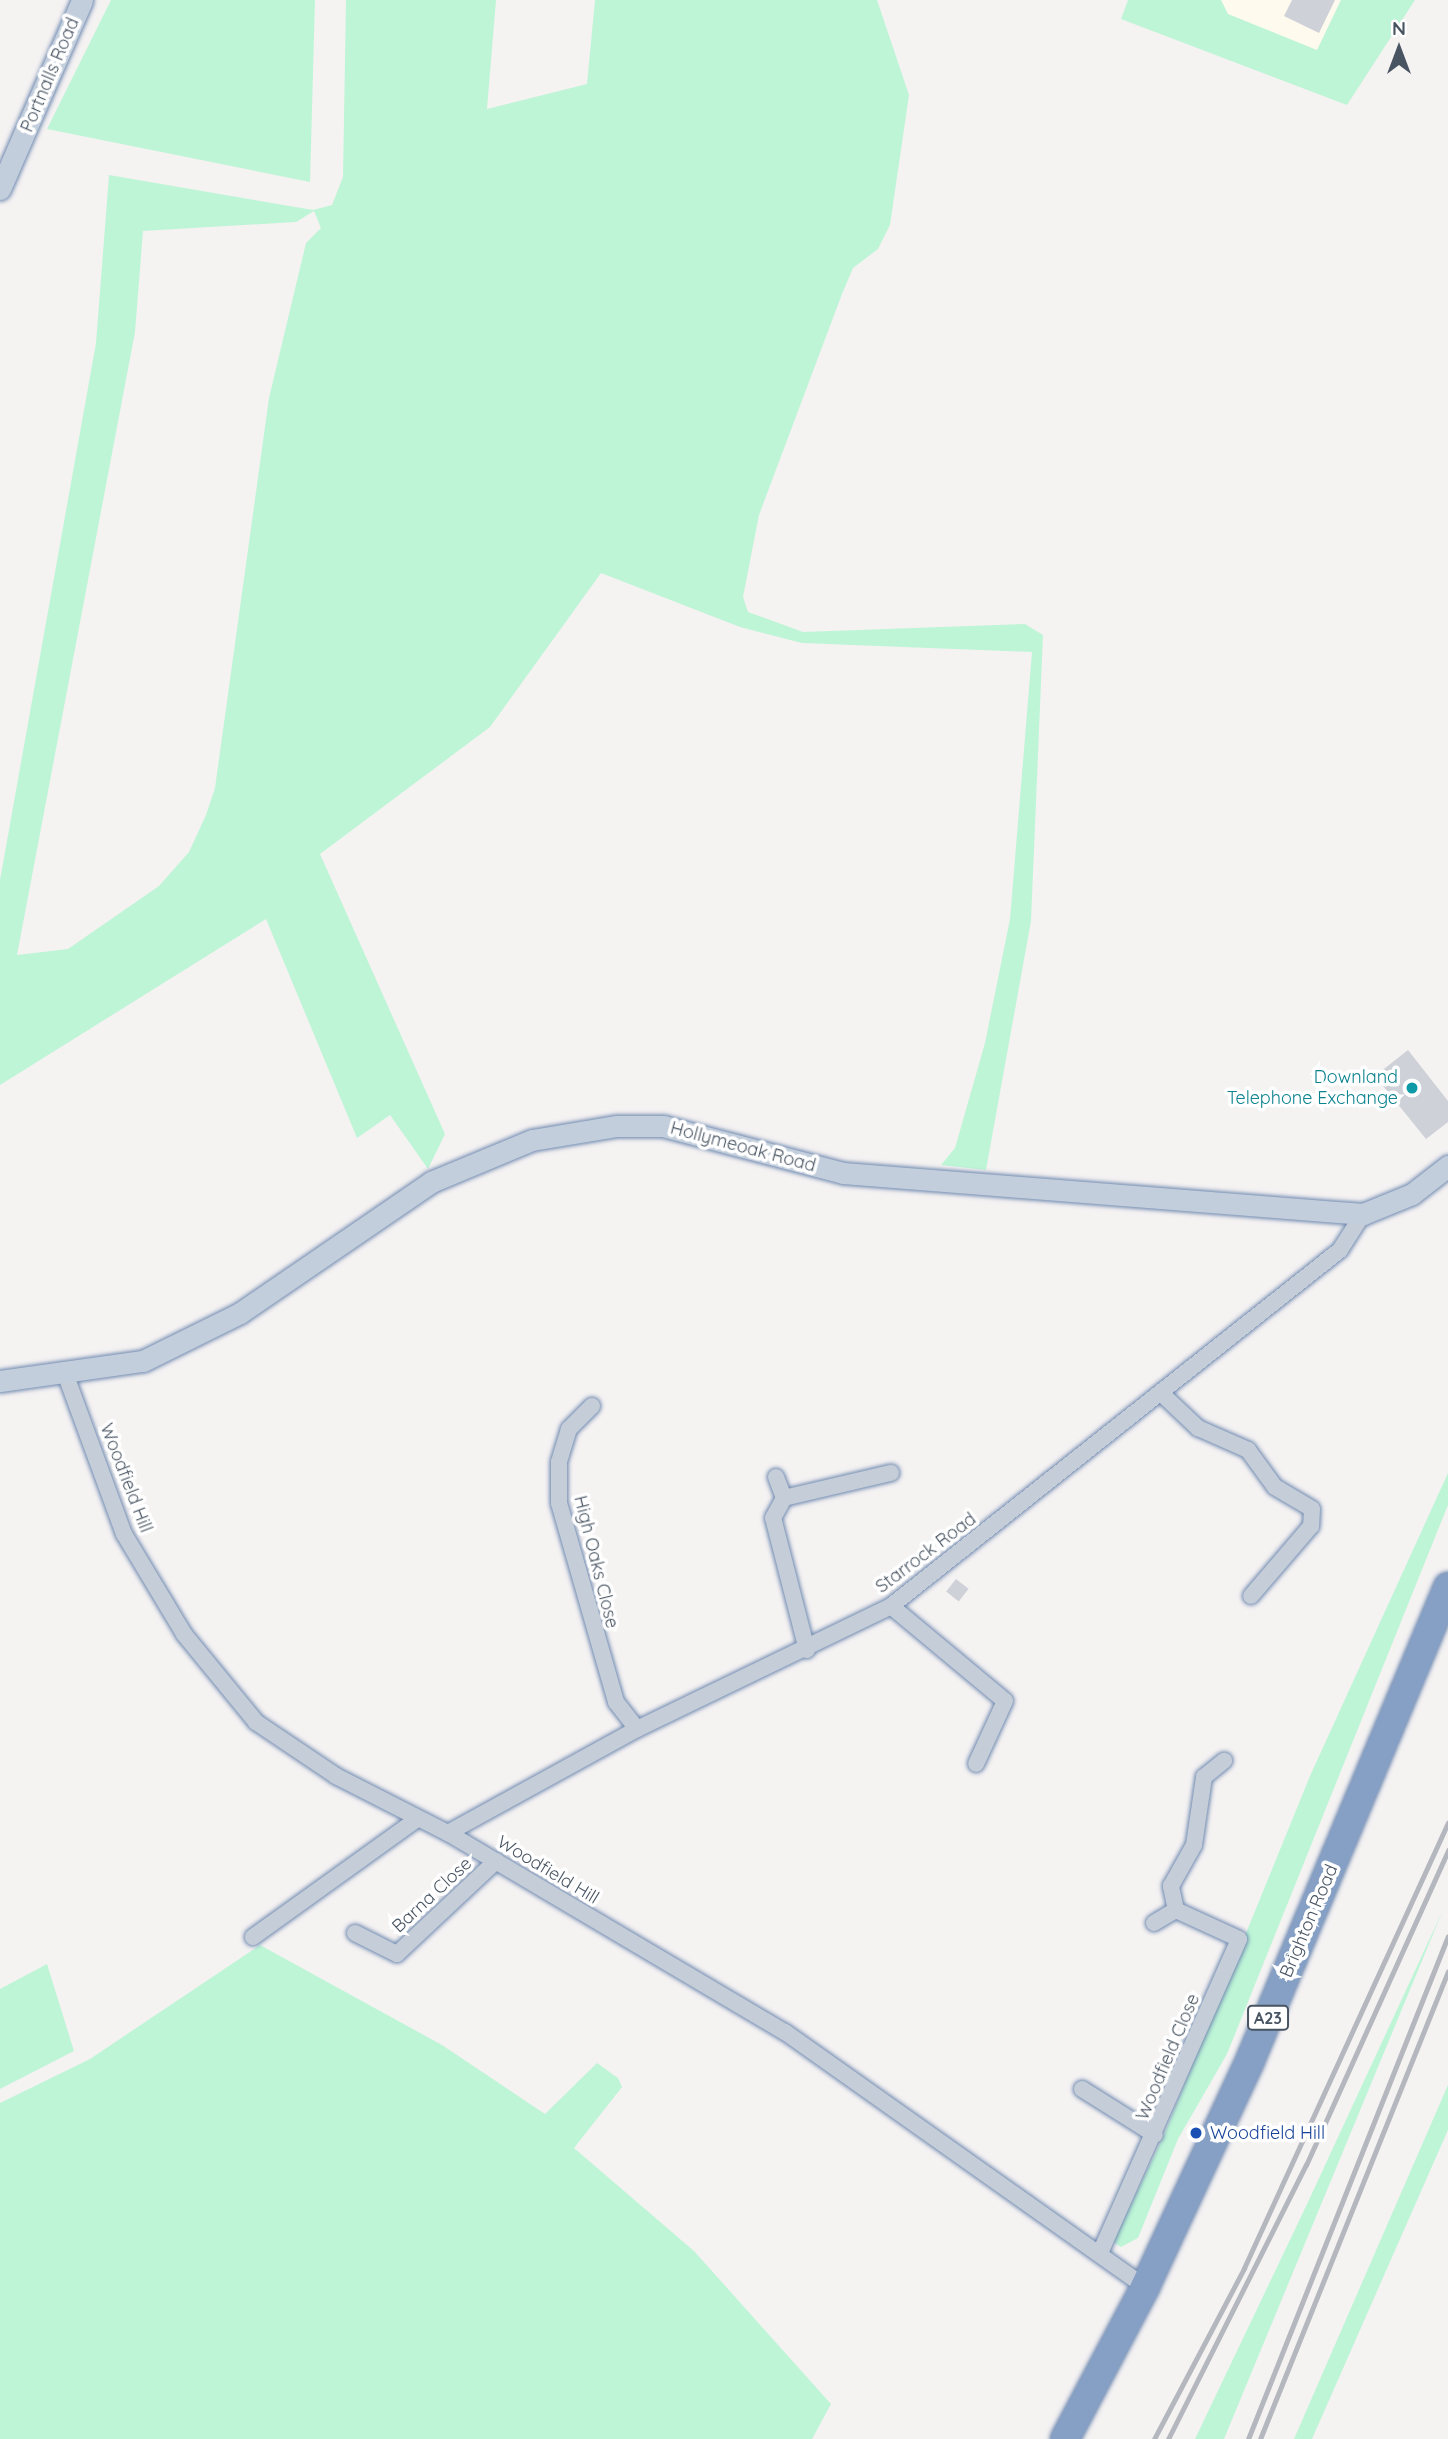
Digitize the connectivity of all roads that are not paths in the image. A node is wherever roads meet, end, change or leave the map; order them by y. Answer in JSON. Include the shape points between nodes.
{"nodes":[{"id":1,"x":82,"y":0,"type":"edge"},
{"id":2,"x":0,"y":188,"type":"edge"},
{"id":3,"x":1448,"y":1166,"type":"edge"},
{"id":4,"x":1363,"y":1214,"type":"junction"},
{"id":5,"x":65,"y":1374,"type":"junction"},
{"id":6,"x":0,"y":1381,"type":"edge"},
{"id":7,"x":1162,"y":1394,"type":"junction"},
{"id":8,"x":592,"y":1406,"type":"dead end"},
{"id":9,"x":891,"y":1473,"type":"dead end"},
{"id":10,"x":776,"y":1477,"type":"dead end"},
{"id":11,"x":784,"y":1498,"type":"junction"},
{"id":12,"x":1448,"y":1587,"type":"edge"},
{"id":13,"x":1251,"y":1596,"type":"dead end"},
{"id":14,"x":891,"y":1606,"type":"junction"},
{"id":15,"x":807,"y":1650,"type":"junction"},
{"id":16,"x":637,"y":1729,"type":"junction"},
{"id":17,"x":1224,"y":1761,"type":"dead end"},
{"id":18,"x":976,"y":1764,"type":"dead end"},
{"id":19,"x":417,"y":1819,"type":"junction"},
{"id":20,"x":448,"y":1833,"type":"junction"},
{"id":21,"x":496,"y":1861,"type":"junction"},
{"id":22,"x":1176,"y":1910,"type":"junction"},
{"id":23,"x":1154,"y":1923,"type":"dead end"},
{"id":24,"x":355,"y":1933,"type":"dead end"},
{"id":25,"x":253,"y":1937,"type":"dead end"},
{"id":26,"x":1082,"y":2089,"type":"dead end"},
{"id":27,"x":1155,"y":2135,"type":"junction"},
{"id":28,"x":1100,"y":2253,"type":"junction"},
{"id":29,"x":1145,"y":2287,"type":"junction"},
{"id":30,"x":1065,"y":2439,"type":"edge"}],
"edges":[{"from":1,"to":2,"type":"street","name":"Portnalls Road"},
{"from":3,"to":4,"type":"street","name":"Hollymeoak Road","via":[[1412,1195]]},
{"from":4,"to":5,"type":"street","name":"Hollymeoak Road","via":[[843,1173],[663,1126],[617,1126],[532,1140],[431,1182],[240,1314],[143,1361]]},
{"from":4,"to":7,"type":"street","name":"Starrock Road","via":[[1340,1250]]},
{"from":5,"to":6,"type":"street","name":"Hollymeoak Road"},
{"from":5,"to":19,"type":"street","name":"Woodfield Hill","via":[[124,1534],[184,1634],[256,1722]]},
{"from":7,"to":13,"type":"street","via":[[1198,1428],[1248,1450],[1275,1487],[1312,1509],[1311,1526]]},
{"from":7,"to":14,"type":"street","name":"Starrock Road"},
{"from":8,"to":16,"type":"street","name":"High Oaks Close","via":[[569,1429],[559,1462],[559,1503],[616,1702]]},
{"from":9,"to":11,"type":"street"},
{"from":10,"to":11,"type":"street"},
{"from":11,"to":15,"type":"street","via":[[773,1518]]},
{"from":12,"to":29,"type":"highway","name":"Brighton Road","number":"A23","via":[[1249,2063]]},
{"from":14,"to":15,"type":"street","name":"Starrock Road"},
{"from":14,"to":18,"type":"street","via":[[1005,1701]]},
{"from":15,"to":16,"type":"street","name":"Starrock Road"},
{"from":16,"to":20,"type":"street","name":"Starrock Road"},
{"from":17,"to":22,"type":"street","via":[[1204,1777],[1194,1845],[1171,1886]]},
{"from":19,"to":20,"type":"street","name":"Woodfield Hill"},
{"from":19,"to":25,"type":"street"},
{"from":20,"to":21,"type":"street","name":"Woodfield Hill"},
{"from":21,"to":24,"type":"street","name":"Barna Close","via":[[397,1954]]},
{"from":21,"to":28,"type":"street","name":"Woodfield Hill","via":[[785,2032]]},
{"from":22,"to":23,"type":"street"},
{"from":22,"to":27,"type":"street","name":"Woodfield Close","via":[[1239,1939]]},
{"from":26,"to":27,"type":"street"},
{"from":27,"to":28,"type":"street","name":"Woodfield Close"},
{"from":28,"to":29,"type":"street","name":"Woodfield Hill"},
{"from":29,"to":30,"type":"highway","name":"Brighton Road","number":"A23"}]}
